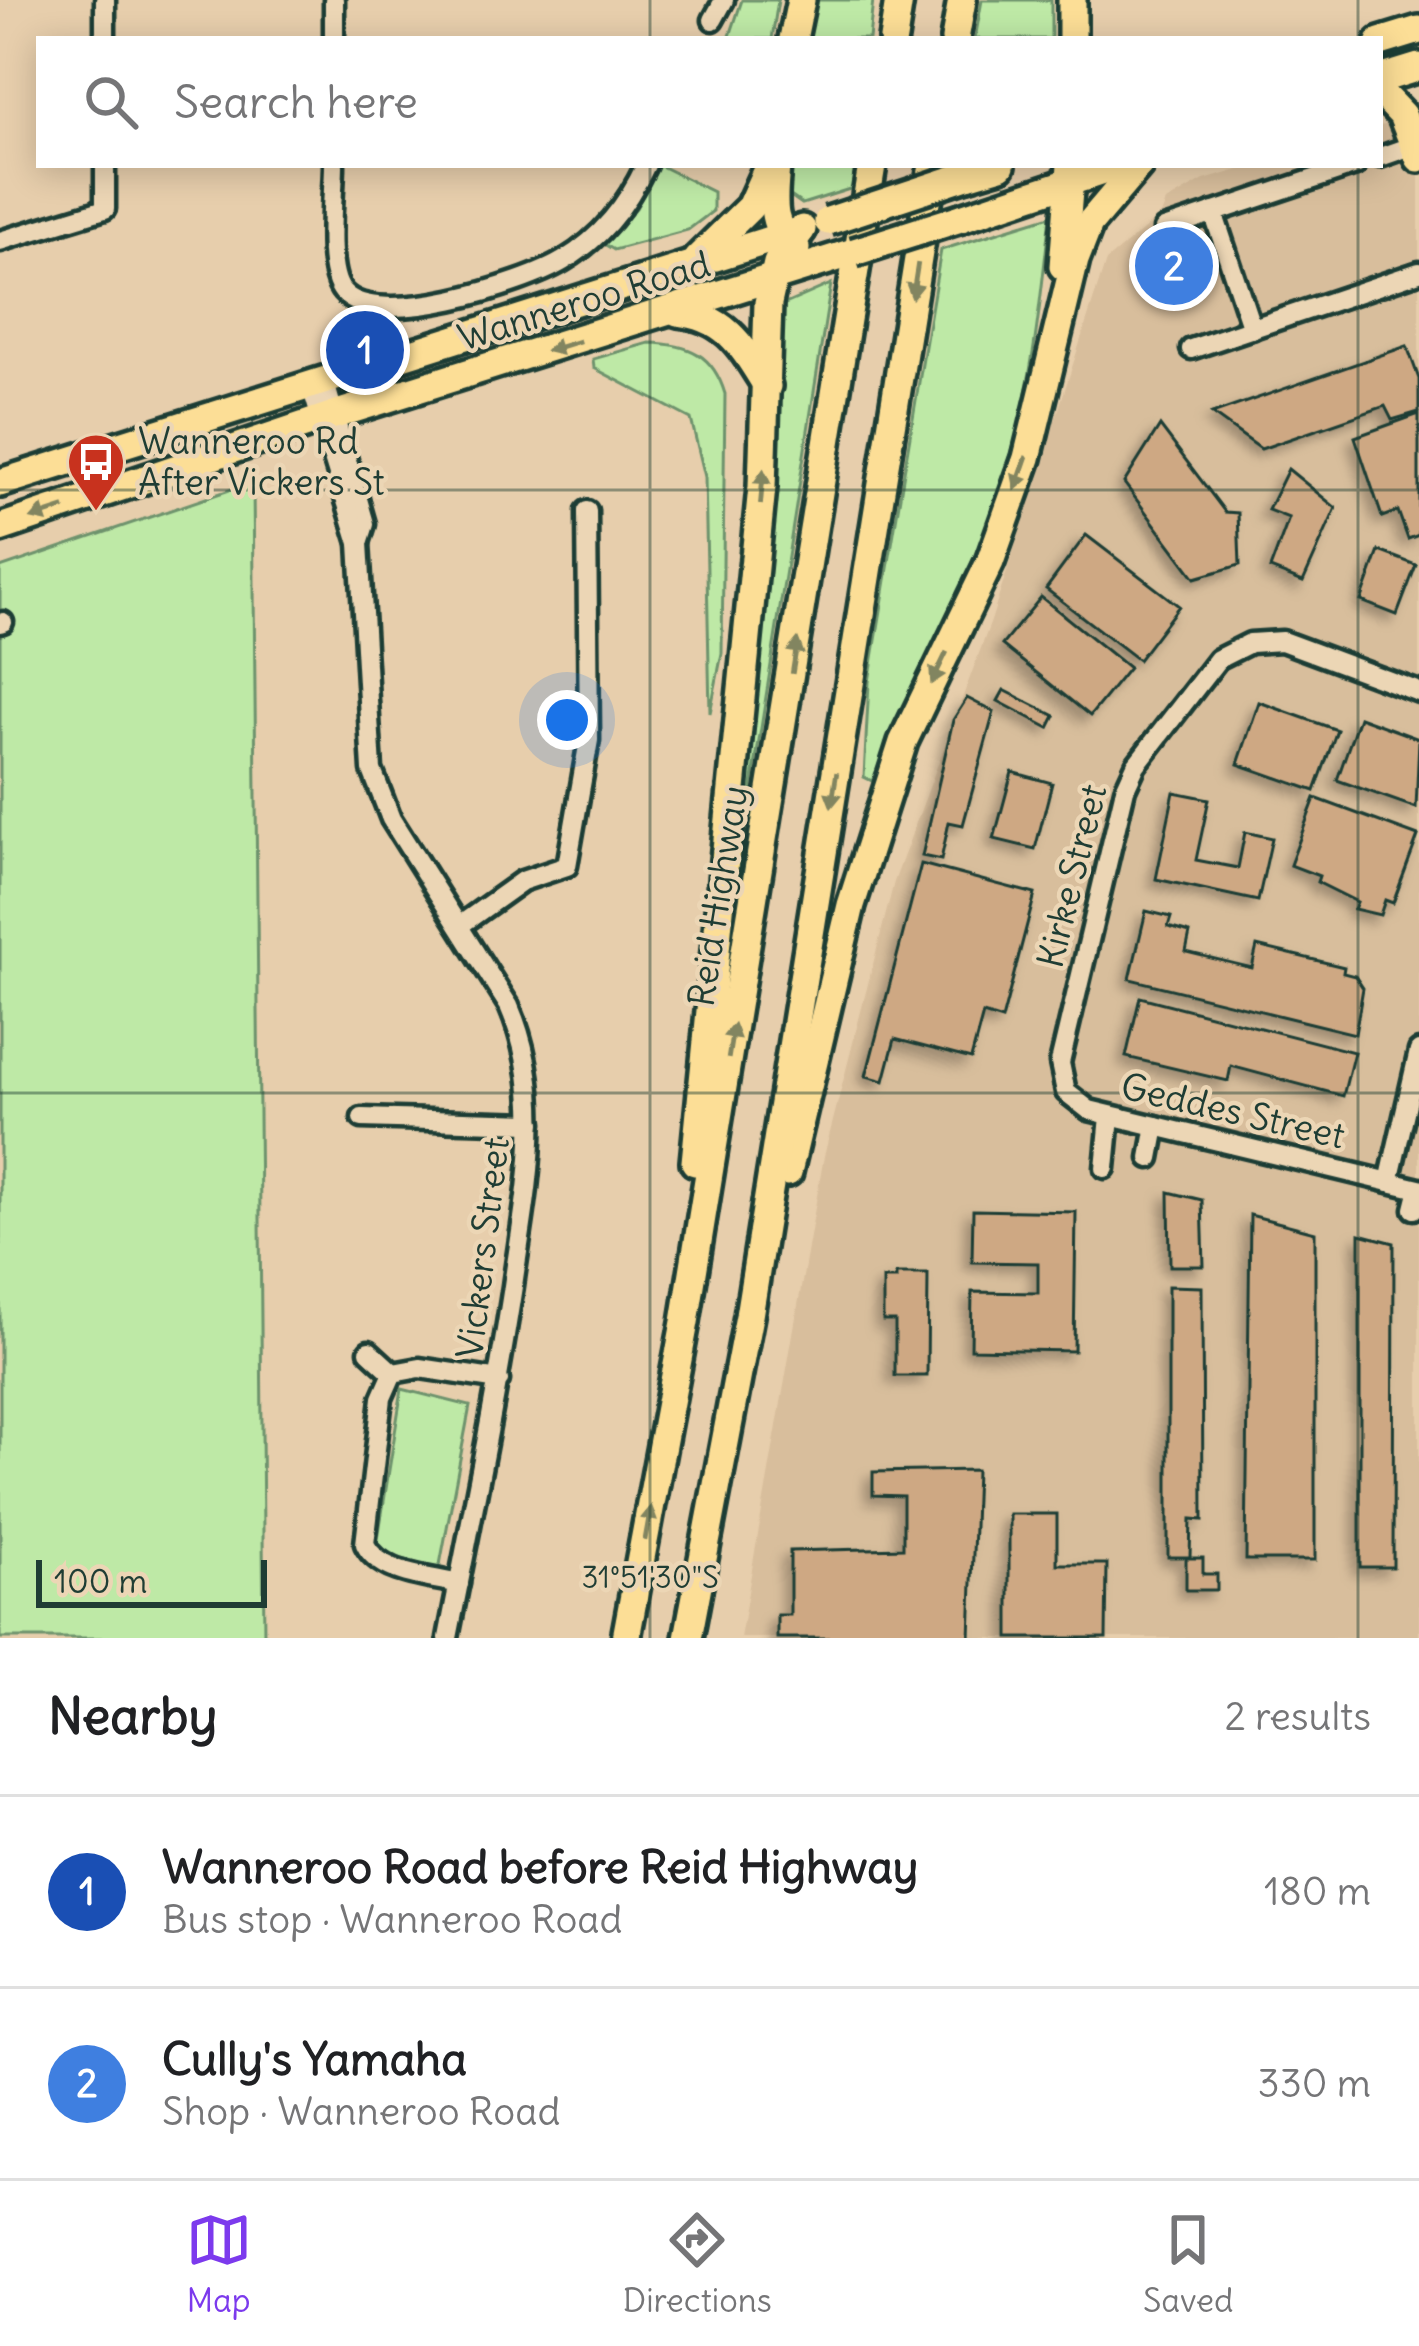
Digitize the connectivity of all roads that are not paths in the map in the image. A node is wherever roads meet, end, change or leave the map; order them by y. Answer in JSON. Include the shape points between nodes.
{"nodes":[{"id":1,"x":105,"y":0,"type":"edge"},
{"id":2,"x":334,"y":0,"type":"edge"},
{"id":3,"x":724,"y":0,"type":"edge"},
{"id":4,"x":802,"y":0,"type":"edge"},
{"id":5,"x":899,"y":0,"type":"edge"},
{"id":6,"x":962,"y":0,"type":"edge"},
{"id":7,"x":1072,"y":0,"type":"edge"},
{"id":8,"x":713,"y":20,"type":"dead end"},
{"id":9,"x":1419,"y":30,"type":"edge"},
{"id":10,"x":105,"y":36,"type":"edge"},
{"id":11,"x":334,"y":36,"type":"edge"},
{"id":12,"x":795,"y":36,"type":"edge"},
{"id":13,"x":893,"y":36,"type":"edge"},
{"id":14,"x":956,"y":36,"type":"edge"},
{"id":15,"x":1074,"y":36,"type":"edge"},
{"id":16,"x":1383,"y":41,"type":"edge"},
{"id":17,"x":1419,"y":67,"type":"edge"},
{"id":18,"x":1383,"y":78,"type":"edge"},
{"id":19,"x":1383,"y":94,"type":"edge"},
{"id":20,"x":1416,"y":151,"type":"edge"},
{"id":21,"x":1383,"y":156,"type":"edge"},
{"id":22,"x":105,"y":168,"type":"edge"},
{"id":23,"x":334,"y":168,"type":"edge"},
{"id":24,"x":644,"y":168,"type":"edge"},
{"id":25,"x":771,"y":168,"type":"edge"},
{"id":26,"x":773,"y":168,"type":"edge"},
{"id":27,"x":872,"y":168,"type":"edge"},
{"id":28,"x":933,"y":168,"type":"edge"},
{"id":29,"x":991,"y":168,"type":"edge"},
{"id":30,"x":1104,"y":168,"type":"edge"},
{"id":31,"x":1136,"y":168,"type":"edge"},
{"id":32,"x":1347,"y":168,"type":"edge"},
{"id":33,"x":1070,"y":174,"type":"edge"},
{"id":34,"x":1213,"y":212,"type":"junction"},
{"id":35,"x":1164,"y":229,"type":"dead end"},
{"id":36,"x":801,"y":233,"type":"junction"},
{"id":37,"x":0,"y":241,"type":"edge"},
{"id":38,"x":835,"y":256,"type":"junction"},
{"id":39,"x":690,"y":266,"type":"junction"},
{"id":40,"x":1419,"y":272,"type":"edge"},
{"id":41,"x":773,"y":281,"type":"junction"},
{"id":42,"x":674,"y":312,"type":"junction"},
{"id":43,"x":1252,"y":328,"type":"junction"},
{"id":44,"x":1191,"y":349,"type":"dead end"},
{"id":45,"x":317,"y":381,"type":"junction"},
{"id":46,"x":1047,"y":383,"type":"junction"},
{"id":47,"x":769,"y":388,"type":"junction"},
{"id":48,"x":328,"y":417,"type":"junction"},
{"id":49,"x":0,"y":483,"type":"edge"},
{"id":50,"x":587,"y":511,"type":"dead end"},
{"id":51,"x":0,"y":528,"type":"edge"},
{"id":52,"x":1419,"y":692,"type":"edge"},
{"id":53,"x":459,"y":926,"type":"junction"},
{"id":54,"x":1419,"y":1051,"type":"edge"},
{"id":55,"x":1060,"y":1063,"type":"joint"},
{"id":56,"x":362,"y":1118,"type":"dead end"},
{"id":57,"x":532,"y":1124,"type":"junction"},
{"id":58,"x":1156,"y":1126,"type":"junction"},
{"id":59,"x":1150,"y":1157,"type":"dead end"},
{"id":60,"x":1389,"y":1182,"type":"junction"},
{"id":61,"x":1417,"y":1199,"type":"edge"},
{"id":62,"x":749,"y":1316,"type":"junction"},
{"id":63,"x":685,"y":1322,"type":"junction"},
{"id":64,"x":369,"y":1351,"type":"dead end"},
{"id":65,"x":393,"y":1373,"type":"junction"},
{"id":66,"x":500,"y":1380,"type":"junction"},
{"id":67,"x":459,"y":1583,"type":"junction"},
{"id":68,"x":448,"y":1638,"type":"edge"},
{"id":69,"x":626,"y":1638,"type":"edge"},
{"id":70,"x":688,"y":1638,"type":"edge"}],
"edges":[{"from":1,"to":10,"type":"street"},
{"from":2,"to":11,"type":"street"},
{"from":3,"to":8,"type":"street"},
{"from":4,"to":12,"type":"highway"},
{"from":5,"to":13,"type":"highway"},
{"from":6,"to":14,"type":"highway"},
{"from":7,"to":15,"type":"highway"},
{"from":9,"to":16,"type":"highway"},
{"from":17,"to":18,"type":"highway"},
{"from":19,"to":20,"type":"highway"},
{"from":20,"to":21,"type":"street"},
{"from":22,"to":37,"type":"street","via":[[105,209]]},
{"from":23,"to":24,"type":"street","via":[[333,270],[340,288],[355,301],[391,308],[446,302],[561,263],[626,205]]},
{"from":25,"to":39,"type":"highway","via":[[750,207]]},
{"from":26,"to":36,"type":"highway","via":[[773,215]]},
{"from":63,"to":27,"type":"highway","name":"Reid Highway","one_way":true},
{"from":28,"to":62,"type":"highway","one_way":true},
{"from":29,"to":36,"type":"highway","name":"Wanneroo Road","bridge":true},
{"from":30,"to":33,"type":"highway","name":"Wanneroo Road"},
{"from":31,"to":46,"type":"highway","via":[[1089,224]]},
{"from":32,"to":34,"type":"street"},
{"from":33,"to":38,"type":"highway","name":"Wanneroo Road","bridge":true},
{"from":33,"to":46,"type":"highway"},
{"from":34,"to":35,"type":"street"},
{"from":34,"to":43,"type":"street"},
{"from":36,"to":38,"type":"highway"},
{"from":36,"to":39,"type":"highway","name":"Wanneroo Road"},
{"from":36,"to":41,"type":"highway"},
{"from":38,"to":41,"type":"highway","name":"Wanneroo Road"},
{"from":39,"to":45,"type":"highway","name":"Wanneroo Road"},
{"from":40,"to":43,"type":"street"},
{"from":41,"to":42,"type":"highway","name":"Wanneroo Road"},
{"from":41,"to":47,"type":"highway"},
{"from":42,"to":47,"type":"highway","via":[[715,318]]},
{"from":42,"to":48,"type":"highway","name":"Wanneroo Road","one_way":true},
{"from":43,"to":44,"type":"street"},
{"from":45,"to":48,"type":"street","name":"Vickers Street"},
{"from":45,"to":49,"type":"highway","name":"Wanneroo Road"},
{"from":46,"to":62,"type":"highway","one_way":true,"via":[[990,562],[903,742],[851,905]]},
{"from":63,"to":47,"type":"highway","one_way":true,"via":[[701,1071]]},
{"from":48,"to":51,"type":"highway","name":"Wanneroo Road","one_way":true},
{"from":48,"to":53,"type":"street","name":"Vickers Street","via":[[365,524],[359,543],[372,770],[391,819]]},
{"from":50,"to":53,"type":"street","via":[[590,740],[567,866],[522,881]]},
{"from":52,"to":55,"type":"street","name":"Kirke Street","via":[[1282,641],[1250,643],[1218,659],[1136,764],[1126,789]]},
{"from":53,"to":57,"type":"street","name":"Vickers Street","via":[[523,1039]]},
{"from":54,"to":60,"type":"street"},
{"from":55,"to":58,"type":"street","name":"Geddes Street","via":[[1066,1092],[1089,1110]]},
{"from":56,"to":57,"type":"street"},
{"from":57,"to":66,"type":"street","name":"Vickers Street"},
{"from":58,"to":59,"type":"street"},
{"from":58,"to":60,"type":"street","name":"Geddes Street"},
{"from":60,"to":61,"type":"street","name":"Geddes Street"},
{"from":62,"to":70,"type":"highway"},
{"from":69,"to":63,"type":"highway","name":"Reid Highway","one_way":true},
{"from":64,"to":65,"type":"street"},
{"from":65,"to":66,"type":"street","via":[[419,1368]]},
{"from":65,"to":67,"type":"street","via":[[382,1398],[365,1544],[385,1565]]},
{"from":66,"to":67,"type":"street","name":"Vickers Street"},
{"from":67,"to":68,"type":"street","name":"Vickers Street"}]}
